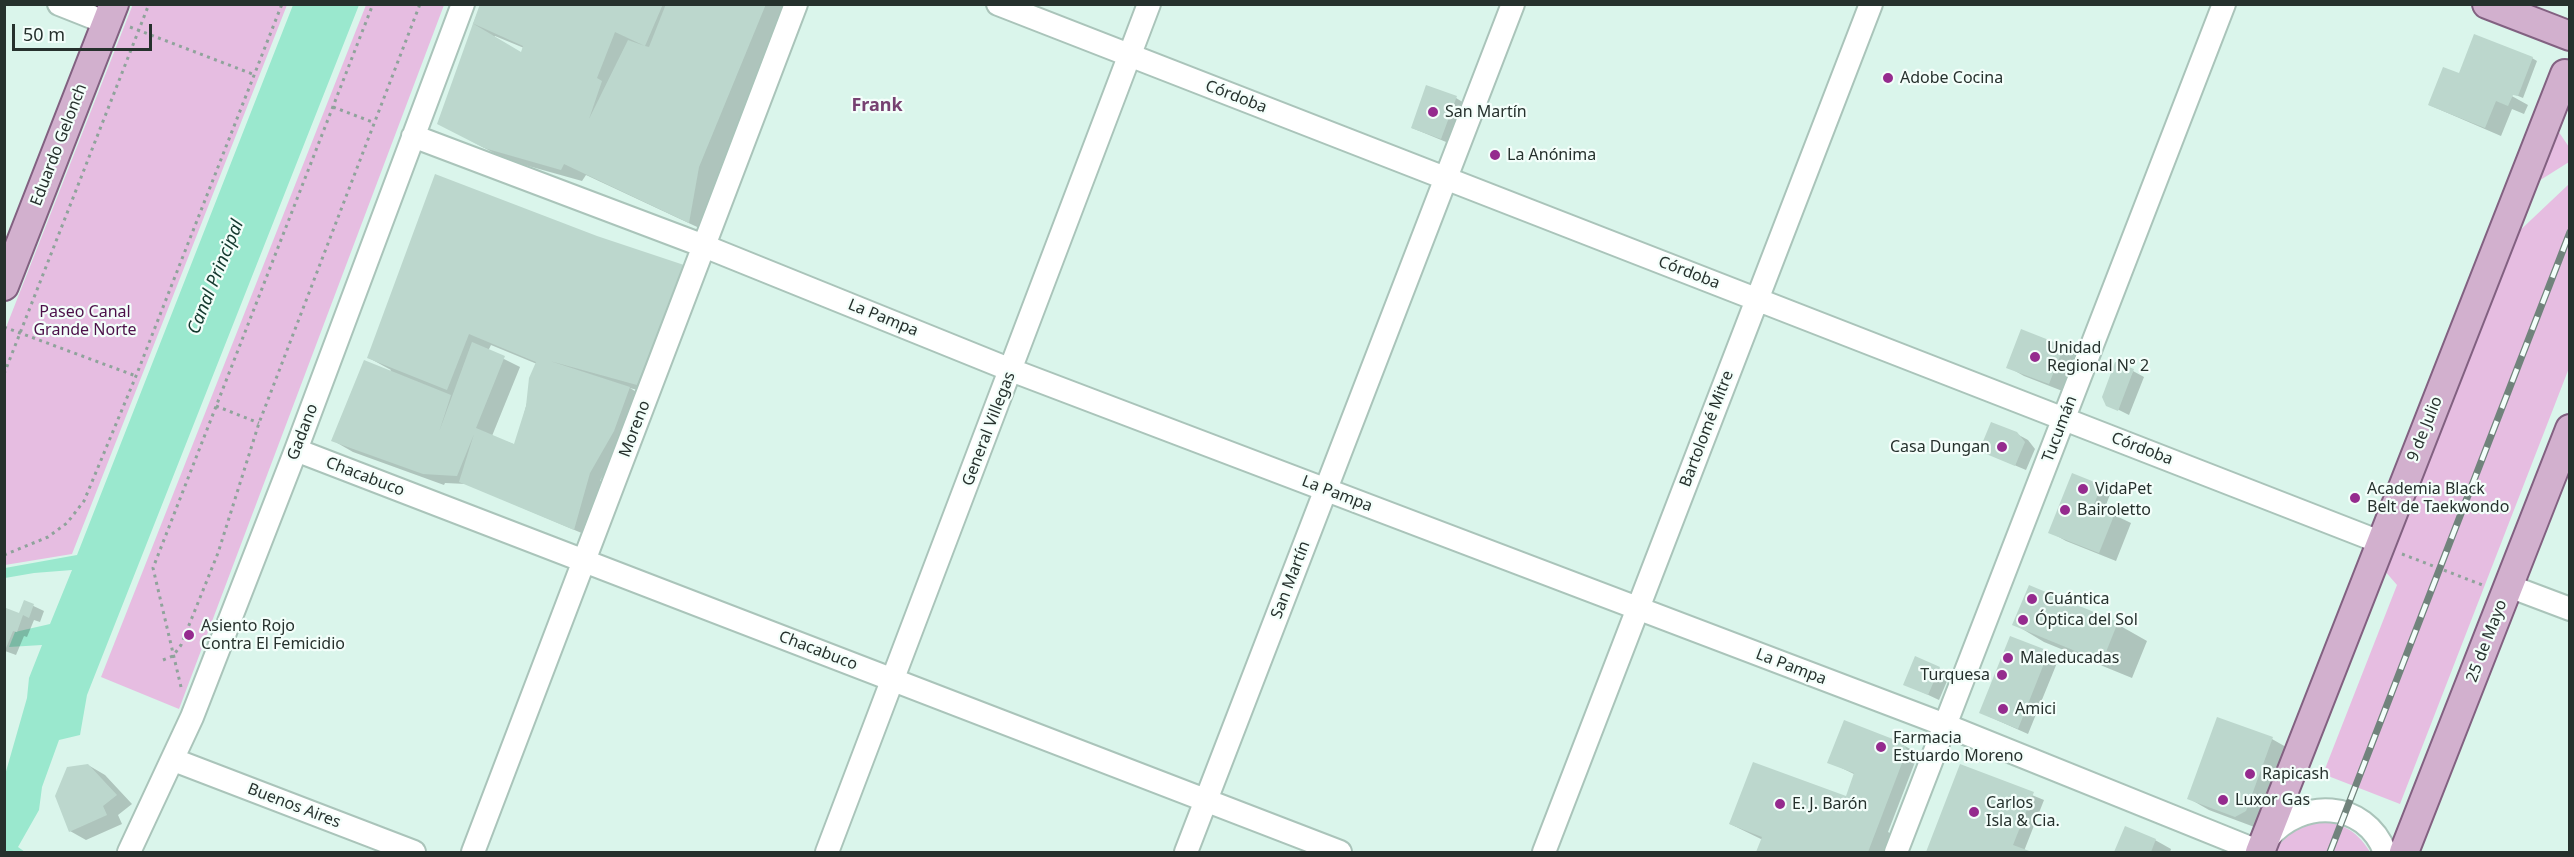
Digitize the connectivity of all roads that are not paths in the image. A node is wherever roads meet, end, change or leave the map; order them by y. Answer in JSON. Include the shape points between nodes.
{"nodes":[{"id":1,"x":59,"y":4,"type":"edge"},
{"id":2,"x":463,"y":4,"type":"edge"},
{"id":3,"x":796,"y":4,"type":"edge"},
{"id":4,"x":998,"y":4,"type":"edge"},
{"id":5,"x":1149,"y":4,"type":"edge"},
{"id":6,"x":1513,"y":4,"type":"edge"},
{"id":7,"x":1870,"y":4,"type":"edge"},
{"id":8,"x":2224,"y":4,"type":"edge"},
{"id":9,"x":2487,"y":4,"type":"edge"},
{"id":10,"x":111,"y":14,"type":"edge"},
{"id":11,"x":2570,"y":36,"type":"edge"},
{"id":12,"x":1130,"y":56,"type":"junction"},
{"id":13,"x":2567,"y":63,"type":"edge"},
{"id":14,"x":2570,"y":102,"type":"edge"},
{"id":15,"x":413,"y":136,"type":"junction"},
{"id":16,"x":1447,"y":178,"type":"junction"},
{"id":17,"x":704,"y":246,"type":"junction"},
{"id":18,"x":4,"y":286,"type":"edge"},
{"id":19,"x":1757,"y":300,"type":"junction"},
{"id":20,"x":1011,"y":370,"type":"junction"},
{"id":21,"x":2064,"y":419,"type":"junction"},
{"id":22,"x":2570,"y":429,"type":"edge"},
{"id":23,"x":296,"y":450,"type":"junction"},
{"id":24,"x":1326,"y":489,"type":"junction"},
{"id":25,"x":2390,"y":548,"type":"junction"},
{"id":26,"x":585,"y":561,"type":"junction"},
{"id":27,"x":2498,"y":586,"type":"junction"},
{"id":28,"x":1638,"y":609,"type":"junction"},
{"id":29,"x":2570,"y":609,"type":"edge"},
{"id":30,"x":892,"y":680,"type":"junction"},
{"id":31,"x":1945,"y":725,"type":"junction"},
{"id":32,"x":174,"y":760,"type":"junction"},
{"id":33,"x":1207,"y":800,"type":"junction"},
{"id":34,"x":129,"y":852,"type":"edge"},
{"id":35,"x":414,"y":852,"type":"edge"},
{"id":36,"x":473,"y":852,"type":"edge"},
{"id":37,"x":827,"y":852,"type":"edge"},
{"id":38,"x":1186,"y":852,"type":"edge"},
{"id":39,"x":1340,"y":852,"type":"edge"},
{"id":40,"x":1544,"y":852,"type":"edge"},
{"id":41,"x":1896,"y":852,"type":"edge"},
{"id":42,"x":2260,"y":852,"type":"edge"},
{"id":43,"x":2385,"y":852,"type":"edge"},
{"id":44,"x":2404,"y":852,"type":"edge"}],
"edges":[{"from":1,"to":10,"type":"street"},
{"from":2,"to":15,"type":"street","name":"Gadano"},
{"from":3,"to":17,"type":"street","name":"Moreno"},
{"from":4,"to":12,"type":"street","name":"Córdoba"},
{"from":5,"to":12,"type":"street","name":"General Villegas"},
{"from":6,"to":16,"type":"street","name":"San Martín"},
{"from":7,"to":19,"type":"street","name":"Bartolomé Mitre"},
{"from":8,"to":21,"type":"street","name":"Tucumán"},
{"from":9,"to":11,"type":"main road"},
{"from":10,"to":18,"type":"main road","name":"Eduardo Gelonch"},
{"from":12,"to":16,"type":"street","name":"Córdoba"},
{"from":12,"to":20,"type":"street","name":"General Villegas"},
{"from":13,"to":14,"type":"main road"},
{"from":13,"to":25,"type":"main road","name":"9 de Julio"},
{"from":15,"to":17,"type":"street","name":"La Pampa"},
{"from":15,"to":23,"type":"street","name":"Gadano"},
{"from":16,"to":19,"type":"street","name":"Córdoba"},
{"from":16,"to":24,"type":"street","name":"San Martín"},
{"from":17,"to":20,"type":"street","name":"La Pampa"},
{"from":17,"to":26,"type":"street","name":"Moreno"},
{"from":19,"to":21,"type":"street","name":"Córdoba"},
{"from":19,"to":28,"type":"street","name":"Bartolomé Mitre"},
{"from":20,"to":24,"type":"street","name":"La Pampa"},
{"from":20,"to":30,"type":"street","name":"General Villegas"},
{"from":21,"to":25,"type":"street","name":"Córdoba"},
{"from":21,"to":31,"type":"street","name":"Tucumán"},
{"from":22,"to":27,"type":"main road","name":"25 de Mayo"},
{"from":23,"to":26,"type":"street","name":"Chacabuco"},
{"from":23,"to":32,"type":"street","name":"Gadano"},
{"from":24,"to":28,"type":"street","name":"La Pampa"},
{"from":24,"to":33,"type":"street","name":"San Martín"},
{"from":25,"to":42,"type":"main road","name":"9 de Julio"},
{"from":26,"to":30,"type":"street","name":"Chacabuco"},
{"from":26,"to":36,"type":"street","name":"Moreno"},
{"from":27,"to":29,"type":"street"},
{"from":27,"to":44,"type":"main road","name":"25 de Mayo"},
{"from":28,"to":31,"type":"street","name":"La Pampa"},
{"from":28,"to":40,"type":"street","name":"Bartolomé Mitre"},
{"from":30,"to":33,"type":"street","name":"Chacabuco"},
{"from":30,"to":37,"type":"street","name":"General Villegas"},
{"from":31,"to":41,"type":"street","name":"Tucumán"},
{"from":31,"to":42,"type":"street","name":"La Pampa"},
{"from":32,"to":34,"type":"street","name":"Gadano"},
{"from":32,"to":35,"type":"street","name":"Buenos Aires"},
{"from":33,"to":38,"type":"street","name":"San Martín"},
{"from":33,"to":39,"type":"street","name":"Chacabuco"},
{"from":42,"to":43,"type":"street","via":[[2276,828],[2288,819],[2323,810],[2357,819],[2377,837]]}]}
